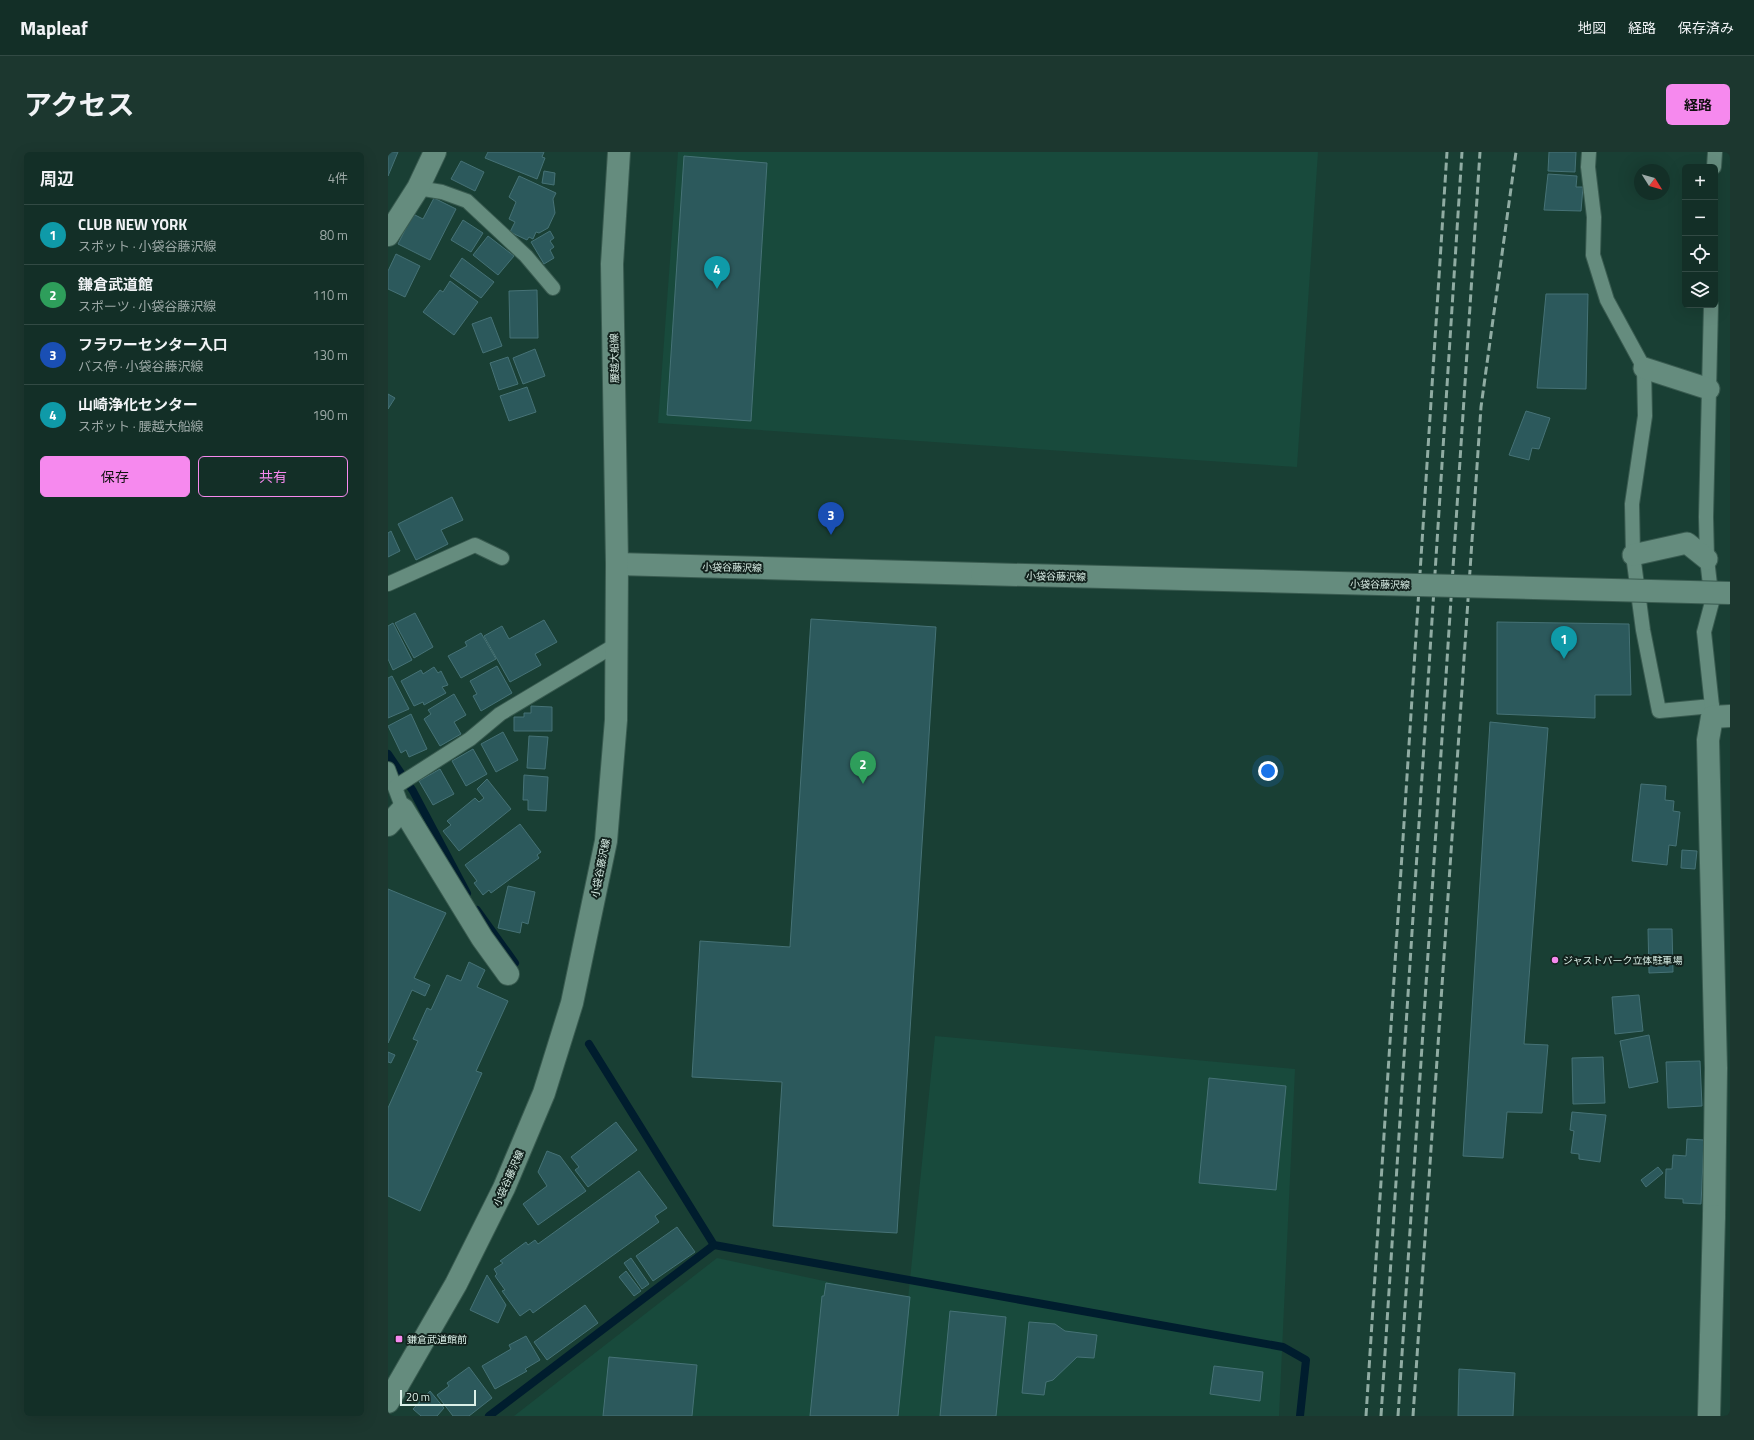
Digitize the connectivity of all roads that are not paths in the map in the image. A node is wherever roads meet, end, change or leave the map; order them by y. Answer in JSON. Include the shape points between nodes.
{"nodes":[{"id":1,"x":435,"y":152,"type":"edge"},
{"id":2,"x":619,"y":152,"type":"edge"},
{"id":3,"x":1589,"y":152,"type":"edge"},
{"id":4,"x":1715,"y":152,"type":"edge"},
{"id":5,"x":1714,"y":164,"type":"edge"},
{"id":6,"x":418,"y":188,"type":"junction"},
{"id":7,"x":388,"y":235,"type":"edge"},
{"id":8,"x":553,"y":288,"type":"dead end"},
{"id":9,"x":1711,"y":308,"type":"edge"},
{"id":10,"x":1644,"y":368,"type":"junction"},
{"id":11,"x":1709,"y":389,"type":"junction"},
{"id":12,"x":1633,"y":555,"type":"junction"},
{"id":13,"x":502,"y":558,"type":"dead end"},
{"id":14,"x":1707,"y":559,"type":"junction"},
{"id":15,"x":617,"y":564,"type":"junction"},
{"id":16,"x":388,"y":584,"type":"edge"},
{"id":17,"x":1730,"y":593,"type":"edge"},
{"id":18,"x":617,"y":644,"type":"junction"},
{"id":19,"x":1718,"y":713,"type":"edge"},
{"id":20,"x":388,"y":769,"type":"edge"},
{"id":21,"x":395,"y":787,"type":"junction"},
{"id":22,"x":404,"y":809,"type":"junction"},
{"id":23,"x":388,"y":824,"type":"edge"},
{"id":24,"x":508,"y":974,"type":"dead end"},
{"id":25,"x":388,"y":1402,"type":"edge"},
{"id":26,"x":1709,"y":1416,"type":"edge"}],
"edges":[{"from":1,"to":6,"type":"main road"},
{"from":2,"to":15,"type":"main road","name":"腰越大船線","via":[[612,264]]},
{"from":3,"to":10,"type":"lane","via":[[1588,167],[1594,217],[1593,255],[1607,300]]},
{"from":4,"to":5,"type":"lane"},
{"from":6,"to":7,"type":"main road"},
{"from":6,"to":8,"type":"lane","via":[[442,192],[467,201],[526,256]]},
{"from":9,"to":11,"type":"lane"},
{"from":10,"to":11,"type":"street"},
{"from":10,"to":12,"type":"lane","via":[[1644,416],[1632,504]]},
{"from":11,"to":14,"type":"lane"},
{"from":12,"to":14,"type":"street","via":[[1687,544]]},
{"from":12,"to":19,"type":"lane","via":[[1643,630],[1659,711]]},
{"from":13,"to":16,"type":"lane","via":[[475,545]]},
{"from":14,"to":19,"type":"lane","via":[[1712,602],[1704,632]]},
{"from":15,"to":17,"type":"main road","name":"小袋谷藤沢線","bridge":true},
{"from":15,"to":18,"type":"main road","name":"小袋谷藤沢線"},
{"from":18,"to":21,"type":"lane","via":[[500,714],[470,739]]},
{"from":18,"to":25,"type":"main road","name":"小袋谷藤沢線","via":[[616,720],[606,841],[572,1003],[544,1093],[504,1188],[456,1284]]},
{"from":19,"to":26,"type":"main road","via":[[1708,740],[1716,1068]]},
{"from":20,"to":21,"type":"lane"},
{"from":21,"to":22,"type":"lane"},
{"from":22,"to":23,"type":"main road"},
{"from":22,"to":24,"type":"main road","via":[[482,938]]}]}
